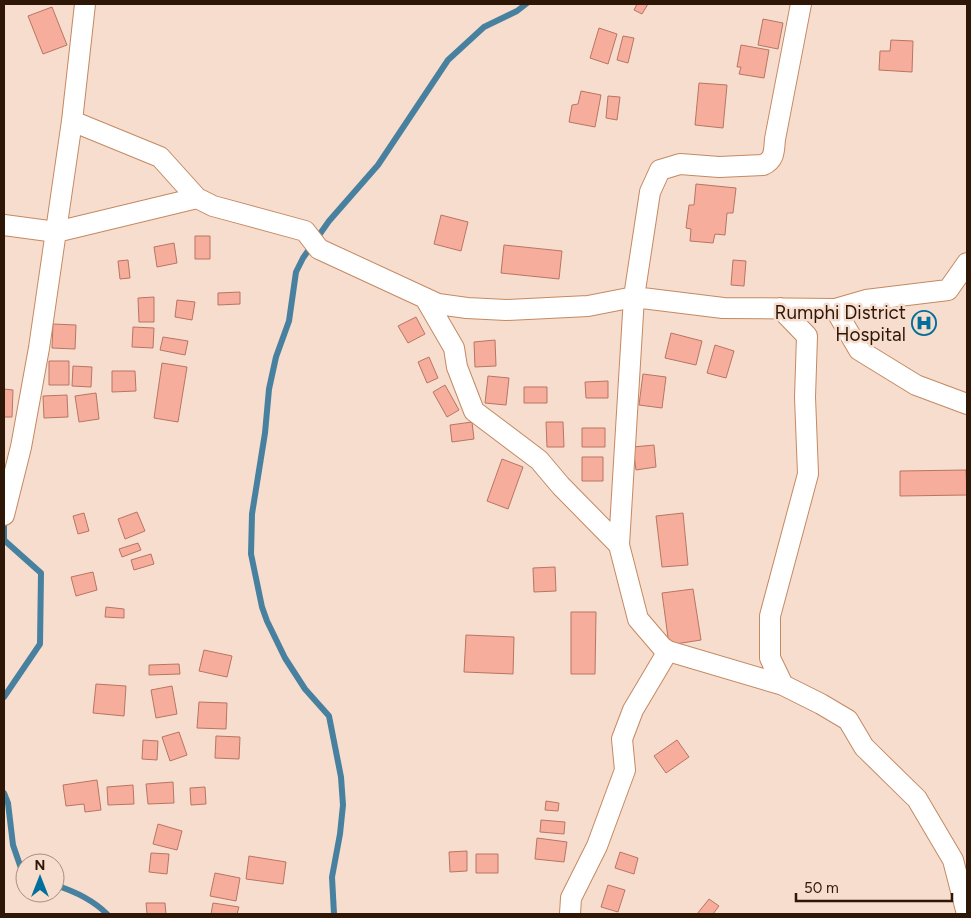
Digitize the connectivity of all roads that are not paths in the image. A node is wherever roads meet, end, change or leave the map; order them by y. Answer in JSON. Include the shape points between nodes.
{"nodes":[{"id":1,"x":85,"y":4,"type":"edge"},
{"id":2,"x":801,"y":4,"type":"edge"},
{"id":3,"x":72,"y":121,"type":"junction"},
{"id":4,"x":197,"y":198,"type":"junction"},
{"id":5,"x":4,"y":225,"type":"edge"},
{"id":6,"x":56,"y":232,"type":"junction"},
{"id":7,"x":967,"y":263,"type":"edge"},
{"id":8,"x":425,"y":298,"type":"junction"},
{"id":9,"x":634,"y":298,"type":"junction"},
{"id":10,"x":780,"y":308,"type":"junction"},
{"id":11,"x":835,"y":309,"type":"junction"},
{"id":12,"x":967,"y":404,"type":"edge"},
{"id":13,"x":4,"y":515,"type":"edge"},
{"id":14,"x":619,"y":545,"type":"junction"},
{"id":15,"x":668,"y":651,"type":"junction"},
{"id":16,"x":783,"y":685,"type":"junction"},
{"id":17,"x":570,"y":914,"type":"edge"},
{"id":18,"x":967,"y":914,"type":"edge"}],
"edges":[{"from":1,"to":3,"type":"street"},
{"from":2,"to":9,"type":"street","via":[[773,158],[763,165],[719,167],[680,164],[660,170],[650,192]]},
{"from":3,"to":4,"type":"street","via":[[160,157]]},
{"from":3,"to":6,"type":"street"},
{"from":4,"to":6,"type":"street"},
{"from":4,"to":8,"type":"street","via":[[214,206],[306,230],[319,249]]},
{"from":5,"to":6,"type":"street"},
{"from":6,"to":13,"type":"street","via":[[38,357]]},
{"from":7,"to":11,"type":"street","via":[[948,290],[866,300]]},
{"from":8,"to":9,"type":"street","via":[[438,304],[506,310],[588,306]]},
{"from":8,"to":14,"type":"street","via":[[454,348],[457,367],[474,411],[539,460]]},
{"from":9,"to":10,"type":"street","via":[[723,308]]},
{"from":9,"to":14,"type":"street"},
{"from":10,"to":11,"type":"street"},
{"from":10,"to":16,"type":"street","via":[[807,336],[808,474],[770,616],[770,658]]},
{"from":11,"to":12,"type":"street","via":[[859,350],[916,385]]},
{"from":14,"to":15,"type":"street","via":[[638,618]]},
{"from":15,"to":16,"type":"street"},
{"from":15,"to":17,"type":"street","via":[[633,710],[622,738],[625,770],[597,846],[571,898]]},
{"from":16,"to":18,"type":"street","via":[[848,720],[864,748],[917,799],[953,860]]}]}
